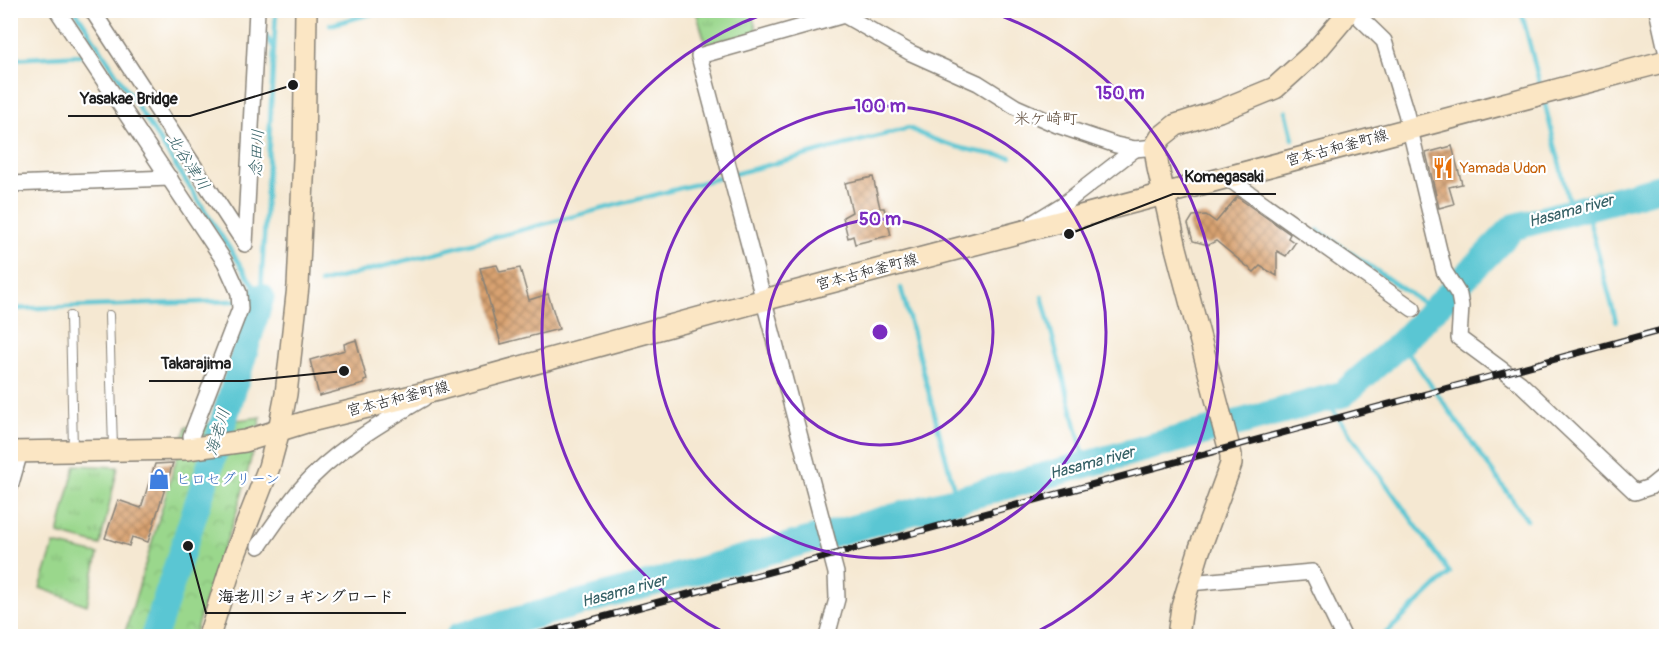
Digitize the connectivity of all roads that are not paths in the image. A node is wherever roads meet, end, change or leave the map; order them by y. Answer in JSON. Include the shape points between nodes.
{"nodes":[{"id":1,"x":57,"y":10,"type":"edge"},
{"id":2,"x":92,"y":10,"type":"edge"},
{"id":3,"x":257,"y":10,"type":"edge"},
{"id":4,"x":306,"y":10,"type":"edge"},
{"id":5,"x":1347,"y":10,"type":"edge"},
{"id":6,"x":1352,"y":10,"type":"edge"},
{"id":7,"x":1657,"y":10,"type":"edge"},
{"id":8,"x":1666,"y":50,"type":"edge"},
{"id":9,"x":1666,"y":61,"type":"edge"},
{"id":10,"x":1410,"y":129,"type":"junction"},
{"id":11,"x":1138,"y":151,"type":"junction"},
{"id":12,"x":1226,"y":177,"type":"junction"},
{"id":13,"x":170,"y":178,"type":"junction"},
{"id":14,"x":10,"y":184,"type":"edge"},
{"id":15,"x":1164,"y":195,"type":"junction"},
{"id":16,"x":1012,"y":234,"type":"junction"},
{"id":17,"x":762,"y":300,"type":"junction"},
{"id":18,"x":1413,"y":309,"type":"dead end"},
{"id":19,"x":109,"y":315,"type":"dead end"},
{"id":20,"x":70,"y":316,"type":"dead end"},
{"id":21,"x":441,"y":389,"type":"junction"},
{"id":22,"x":279,"y":430,"type":"junction"},
{"id":23,"x":195,"y":442,"type":"junction"},
{"id":24,"x":113,"y":450,"type":"junction"},
{"id":25,"x":15,"y":452,"type":"edge"},
{"id":26,"x":73,"y":452,"type":"junction"},
{"id":27,"x":1666,"y":474,"type":"edge"},
{"id":28,"x":10,"y":487,"type":"edge"},
{"id":29,"x":259,"y":546,"type":"dead end"},
{"id":30,"x":1189,"y":584,"type":"junction"},
{"id":31,"x":209,"y":636,"type":"edge"},
{"id":32,"x":827,"y":636,"type":"edge"},
{"id":33,"x":1178,"y":636,"type":"edge"},
{"id":34,"x":1343,"y":636,"type":"edge"}],
"edges":[{"from":1,"to":13,"type":"street"},
{"from":2,"to":3,"type":"street","via":[[245,244]]},
{"from":4,"to":22,"type":"street","via":[[298,286]]},
{"from":5,"to":11,"type":"street","via":[[1316,51],[1275,88],[1176,125]]},
{"from":6,"to":10,"type":"street","via":[[1384,40]]},
{"from":7,"to":8,"type":"street"},
{"from":9,"to":10,"type":"street","name":"宮本古和釜町線"},
{"from":10,"to":12,"type":"street","name":"宮本古和釜町線"},
{"from":10,"to":27,"type":"street","via":[[1444,271],[1459,295],[1459,338],[1520,383],[1635,492],[1650,487]]},
{"from":11,"to":15,"type":"street"},
{"from":11,"to":16,"type":"street","via":[[1064,204]]},
{"from":11,"to":17,"type":"street","via":[[1091,138],[1016,107],[978,83],[844,15],[699,56]]},
{"from":12,"to":15,"type":"street","name":"宮本古和釜町線"},
{"from":12,"to":18,"type":"street"},
{"from":13,"to":14,"type":"street"},
{"from":13,"to":23,"type":"street","via":[[225,262],[239,293],[240,309]]},
{"from":15,"to":16,"type":"street","name":"宮本古和釜町線"},
{"from":15,"to":30,"type":"street","via":[[1231,455],[1230,472]]},
{"from":16,"to":17,"type":"street","name":"宮本古和釜町線"},
{"from":17,"to":21,"type":"street","name":"宮本古和釜町線"},
{"from":17,"to":32,"type":"street","via":[[838,583]]},
{"from":19,"to":24,"type":"lane"},
{"from":20,"to":26,"type":"lane"},
{"from":21,"to":22,"type":"street","name":"宮本古和釜町線"},
{"from":21,"to":29,"type":"street","via":[[347,447],[301,489]]},
{"from":22,"to":23,"type":"street","name":"宮本古和釜町線","via":[[231,444]]},
{"from":22,"to":31,"type":"street"},
{"from":23,"to":24,"type":"street","name":"宮本古和釜町線"},
{"from":24,"to":26,"type":"street","name":"宮本古和釜町線"},
{"from":25,"to":26,"type":"street","name":"宮本古和釜町線"},
{"from":25,"to":28,"type":"street"},
{"from":30,"to":33,"type":"street"},
{"from":30,"to":34,"type":"street","via":[[1312,572]]}]}
